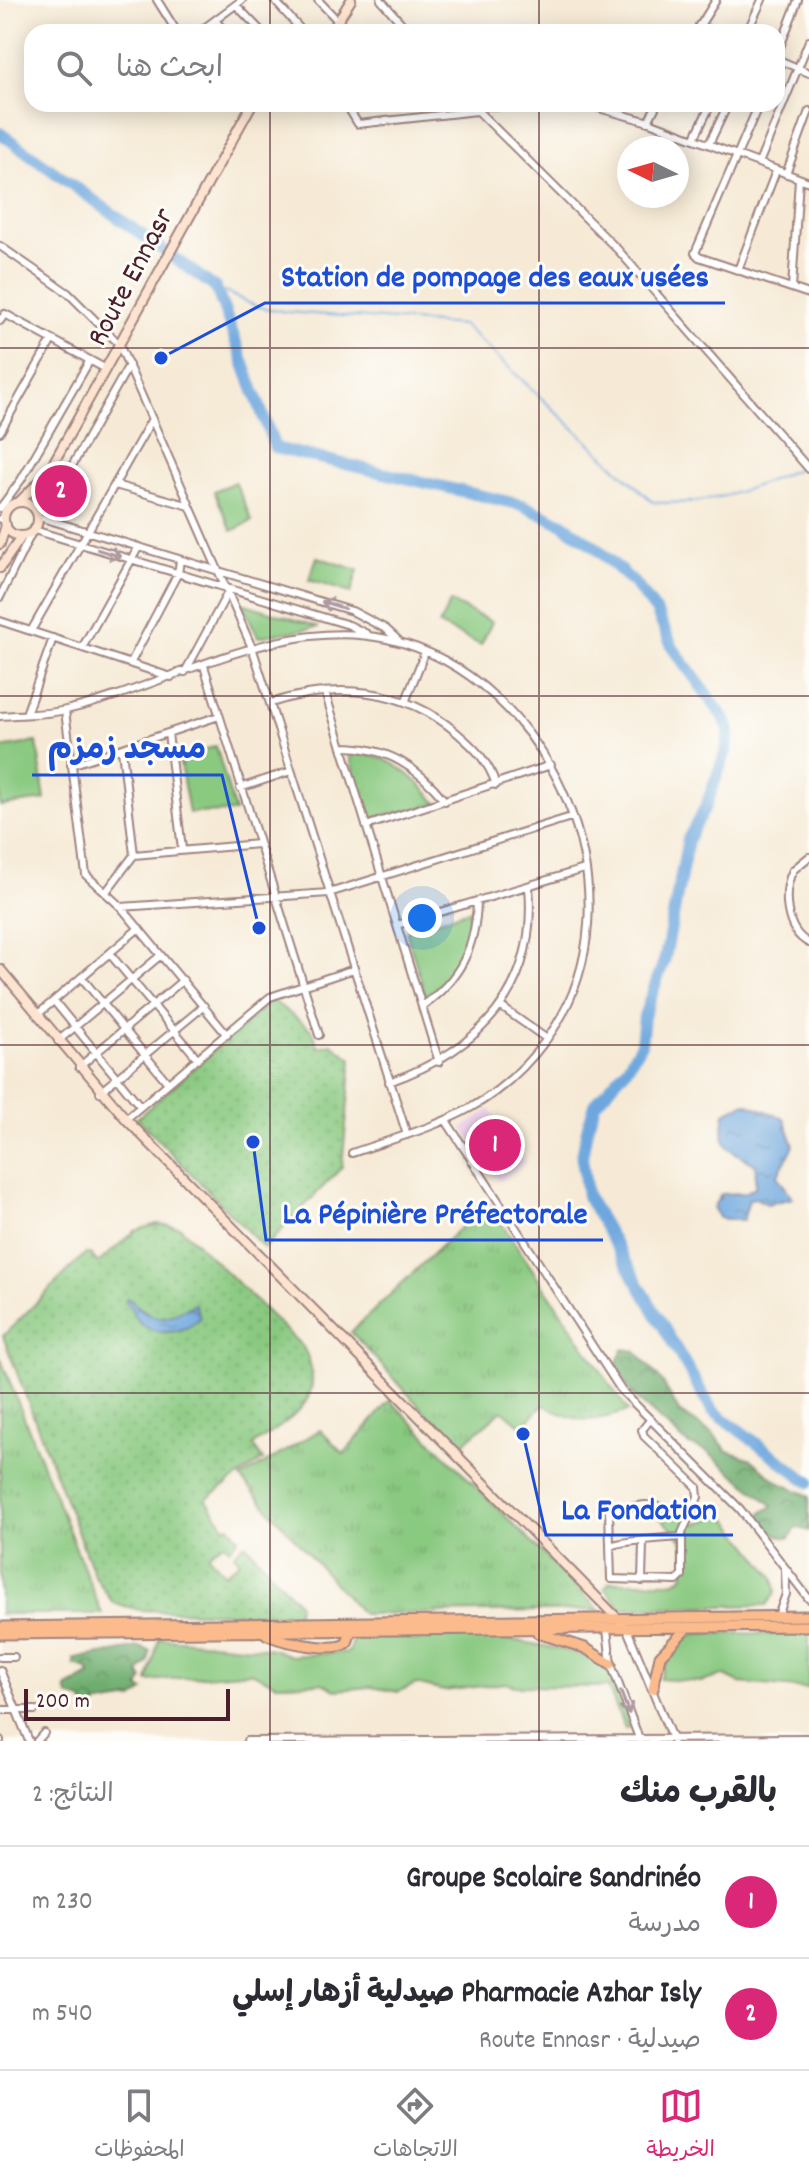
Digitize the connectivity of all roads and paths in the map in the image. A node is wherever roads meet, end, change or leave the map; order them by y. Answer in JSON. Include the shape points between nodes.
{"nodes":[{"id":1,"x":157,"y":0,"type":"edge"},
{"id":2,"x":274,"y":0,"type":"edge"},
{"id":3,"x":318,"y":0,"type":"edge"},
{"id":4,"x":351,"y":0,"type":"edge"},
{"id":5,"x":381,"y":0,"type":"edge"},
{"id":6,"x":716,"y":0,"type":"edge"},
{"id":7,"x":762,"y":0,"type":"edge"},
{"id":8,"x":798,"y":0,"type":"edge"},
{"id":9,"x":239,"y":2,"type":"edge"},
{"id":10,"x":215,"y":20,"type":"junction"},
{"id":11,"x":339,"y":22,"type":"joint"},
{"id":12,"x":172,"y":24,"type":"edge"},
{"id":13,"x":210,"y":24,"type":"edge"},
{"id":14,"x":218,"y":24,"type":"edge"},
{"id":15,"x":256,"y":24,"type":"edge"},
{"id":16,"x":296,"y":24,"type":"edge"},
{"id":17,"x":402,"y":24,"type":"edge"},
{"id":18,"x":701,"y":24,"type":"edge"},
{"id":19,"x":751,"y":24,"type":"edge"},
{"id":20,"x":785,"y":35,"type":"edge"},
{"id":21,"x":809,"y":41,"type":"edge"},
{"id":22,"x":785,"y":61,"type":"edge"},
{"id":23,"x":799,"y":69,"type":"junction"},
{"id":24,"x":809,"y":73,"type":"edge"},
{"id":25,"x":785,"y":102,"type":"edge"},
{"id":26,"x":809,"y":111,"type":"edge"},
{"id":27,"x":247,"y":112,"type":"edge"},
{"id":28,"x":351,"y":112,"type":"edge"},
{"id":29,"x":437,"y":112,"type":"edge"},
{"id":30,"x":479,"y":112,"type":"edge"},
{"id":31,"x":613,"y":112,"type":"edge"},
{"id":32,"x":653,"y":112,"type":"edge"},
{"id":33,"x":706,"y":112,"type":"edge"},
{"id":34,"x":724,"y":112,"type":"edge"},
{"id":35,"x":756,"y":112,"type":"edge"},
{"id":36,"x":781,"y":112,"type":"edge"},
{"id":37,"x":648,"y":122,"type":"junction"},
{"id":38,"x":694,"y":139,"type":"junction"},
{"id":39,"x":709,"y":144,"type":"junction"},
{"id":40,"x":739,"y":155,"type":"junction"},
{"id":41,"x":759,"y":163,"type":"junction"},
{"id":42,"x":776,"y":171,"type":"junction"},
{"id":43,"x":786,"y":174,"type":"junction"},
{"id":44,"x":799,"y":179,"type":"junction"},
{"id":45,"x":809,"y":182,"type":"edge"},
{"id":46,"x":0,"y":246,"type":"edge"},
{"id":47,"x":738,"y":270,"type":"junction"},
{"id":48,"x":792,"y":288,"type":"junction"},
{"id":49,"x":809,"y":294,"type":"edge"},
{"id":50,"x":0,"y":321,"type":"edge"},
{"id":51,"x":52,"y":340,"type":"junction"},
{"id":52,"x":119,"y":344,"type":"junction"},
{"id":53,"x":90,"y":360,"type":"junction"},
{"id":54,"x":129,"y":365,"type":"junction"},
{"id":55,"x":106,"y":369,"type":"junction"},
{"id":56,"x":152,"y":419,"type":"junction"},
{"id":57,"x":0,"y":432,"type":"edge"},
{"id":58,"x":805,"y":458,"type":"edge"},
{"id":59,"x":809,"y":469,"type":"edge"},
{"id":60,"x":49,"y":471,"type":"junction"},
{"id":61,"x":115,"y":485,"type":"junction"},
{"id":62,"x":7,"y":504,"type":"edge"},
{"id":63,"x":190,"y":506,"type":"junction"},
{"id":64,"x":37,"y":513,"type":"junction"},
{"id":65,"x":3,"y":522,"type":"edge"},
{"id":66,"x":33,"y":531,"type":"junction"},
{"id":67,"x":88,"y":533,"type":"junction"},
{"id":68,"x":22,"y":536,"type":"junction"},
{"id":69,"x":0,"y":544,"type":"edge"},
{"id":70,"x":82,"y":544,"type":"junction"},
{"id":71,"x":138,"y":548,"type":"junction"},
{"id":72,"x":134,"y":560,"type":"junction"},
{"id":73,"x":180,"y":561,"type":"junction"},
{"id":74,"x":0,"y":568,"type":"edge"},
{"id":75,"x":218,"y":570,"type":"junction"},
{"id":76,"x":178,"y":573,"type":"junction"},
{"id":77,"x":226,"y":590,"type":"junction"},
{"id":78,"x":0,"y":597,"type":"edge"},
{"id":79,"x":0,"y":621,"type":"edge"},
{"id":80,"x":31,"y":631,"type":"junction"},
{"id":81,"x":372,"y":637,"type":"junction"},
{"id":82,"x":53,"y":638,"type":"junction"},
{"id":83,"x":401,"y":643,"type":"junction"},
{"id":84,"x":82,"y":648,"type":"junction"},
{"id":85,"x":253,"y":650,"type":"junction"},
{"id":86,"x":425,"y":652,"type":"junction"},
{"id":87,"x":131,"y":662,"type":"junction"},
{"id":88,"x":204,"y":666,"type":"junction"},
{"id":89,"x":184,"y":673,"type":"junction"},
{"id":90,"x":171,"y":677,"type":"junction"},
{"id":91,"x":325,"y":692,"type":"junction"},
{"id":92,"x":406,"y":700,"type":"junction"},
{"id":93,"x":271,"y":703,"type":"junction"},
{"id":94,"x":65,"y":711,"type":"junction"},
{"id":95,"x":26,"y":714,"type":"junction"},
{"id":96,"x":0,"y":716,"type":"edge"},
{"id":97,"x":219,"y":716,"type":"junction"},
{"id":98,"x":168,"y":733,"type":"junction"},
{"id":99,"x":342,"y":747,"type":"junction"},
{"id":100,"x":122,"y":749,"type":"junction"},
{"id":101,"x":71,"y":765,"type":"junction"},
{"id":102,"x":551,"y":765,"type":"junction"},
{"id":103,"x":291,"y":771,"type":"junction"},
{"id":104,"x":496,"y":785,"type":"junction"},
{"id":105,"x":240,"y":788,"type":"junction"},
{"id":106,"x":445,"y":801,"type":"junction"},
{"id":107,"x":571,"y":817,"type":"junction"},
{"id":108,"x":366,"y":826,"type":"junction"},
{"id":109,"x":258,"y":844,"type":"junction"},
{"id":110,"x":182,"y":849,"type":"junction"},
{"id":111,"x":134,"y":855,"type":"junction"},
{"id":112,"x":809,"y":857,"type":"edge"},
{"id":113,"x":584,"y":869,"type":"junction"},
{"id":114,"x":382,"y":876,"type":"junction"},
{"id":115,"x":529,"y":887,"type":"junction"},
{"id":116,"x":106,"y":892,"type":"junction"},
{"id":117,"x":329,"y":893,"type":"junction"},
{"id":118,"x":275,"y":894,"type":"junction"},
{"id":119,"x":477,"y":901,"type":"junction"},
{"id":120,"x":121,"y":907,"type":"junction"},
{"id":121,"x":397,"y":925,"type":"junction"},
{"id":122,"x":139,"y":928,"type":"junction"},
{"id":123,"x":809,"y":943,"type":"edge"},
{"id":124,"x":110,"y":954,"type":"junction"},
{"id":125,"x":161,"y":955,"type":"junction"},
{"id":126,"x":0,"y":969,"type":"edge"},
{"id":127,"x":354,"y":969,"type":"junction"},
{"id":128,"x":82,"y":978,"type":"junction"},
{"id":129,"x":132,"y":980,"type":"junction"},
{"id":130,"x":183,"y":980,"type":"junction"},
{"id":131,"x":303,"y":985,"type":"junction"},
{"id":132,"x":54,"y":1001,"type":"junction"},
{"id":133,"x":105,"y":1003,"type":"junction"},
{"id":134,"x":153,"y":1005,"type":"junction"},
{"id":135,"x":204,"y":1006,"type":"junction"},
{"id":136,"x":422,"y":1006,"type":"junction"},
{"id":137,"x":500,"y":1006,"type":"junction"},
{"id":138,"x":37,"y":1015,"type":"junction"},
{"id":139,"x":74,"y":1027,"type":"junction"},
{"id":140,"x":126,"y":1028,"type":"junction"},
{"id":141,"x":173,"y":1030,"type":"junction"},
{"id":142,"x":227,"y":1035,"type":"junction"},
{"id":143,"x":319,"y":1035,"type":"dead end"},
{"id":144,"x":547,"y":1039,"type":"junction"},
{"id":145,"x":58,"y":1041,"type":"junction"},
{"id":146,"x":96,"y":1052,"type":"junction"},
{"id":147,"x":146,"y":1054,"type":"junction"},
{"id":148,"x":198,"y":1059,"type":"junction"},
{"id":149,"x":439,"y":1062,"type":"junction"},
{"id":150,"x":79,"y":1067,"type":"junction"},
{"id":151,"x":117,"y":1077,"type":"junction"},
{"id":152,"x":389,"y":1082,"type":"junction"},
{"id":153,"x":168,"y":1083,"type":"junction"},
{"id":154,"x":100,"y":1092,"type":"junction"},
{"id":155,"x":140,"y":1106,"type":"junction"},
{"id":156,"x":126,"y":1119,"type":"junction"},
{"id":157,"x":447,"y":1122,"type":"junction"},
{"id":158,"x":407,"y":1135,"type":"junction"},
{"id":159,"x":352,"y":1153,"type":"dead end"},
{"id":160,"x":650,"y":1420,"type":"junction"},
{"id":161,"x":689,"y":1510,"type":"junction"},
{"id":162,"x":681,"y":1537,"type":"junction"},
{"id":163,"x":643,"y":1543,"type":"junction"},
{"id":164,"x":611,"y":1546,"type":"junction"},
{"id":165,"x":784,"y":1566,"type":"junction"},
{"id":166,"x":642,"y":1581,"type":"junction"},
{"id":167,"x":809,"y":1599,"type":"edge"},
{"id":168,"x":606,"y":1606,"type":"junction"},
{"id":169,"x":778,"y":1616,"type":"junction"},
{"id":170,"x":809,"y":1616,"type":"edge"},
{"id":171,"x":619,"y":1619,"type":"junction"},
{"id":172,"x":607,"y":1624,"type":"junction"},
{"id":173,"x":809,"y":1626,"type":"edge"},
{"id":174,"x":0,"y":1627,"type":"edge"},
{"id":175,"x":352,"y":1627,"type":"junction"},
{"id":176,"x":688,"y":1627,"type":"junction"},
{"id":177,"x":627,"y":1629,"type":"junction"},
{"id":178,"x":527,"y":1630,"type":"junction"},
{"id":179,"x":263,"y":1632,"type":"junction"},
{"id":180,"x":0,"y":1634,"type":"edge"},
{"id":181,"x":0,"y":1657,"type":"edge"},
{"id":182,"x":14,"y":1657,"type":"dead end"},
{"id":183,"x":611,"y":1664,"type":"junction"},
{"id":184,"x":0,"y":1670,"type":"edge"},
{"id":185,"x":653,"y":1689,"type":"junction"},
{"id":186,"x":0,"y":1710,"type":"edge"},
{"id":187,"x":16,"y":1710,"type":"junction"},
{"id":188,"x":35,"y":1710,"type":"dead end"},
{"id":189,"x":44,"y":1733,"type":"dead end"},
{"id":190,"x":809,"y":1738,"type":"edge"},
{"id":191,"x":581,"y":1740,"type":"edge"},
{"id":192,"x":639,"y":1740,"type":"edge"},
{"id":193,"x":672,"y":1740,"type":"edge"},
{"id":194,"x":730,"y":1740,"type":"edge"},
{"id":195,"x":29,"y":1741,"type":"edge"},
{"id":196,"x":37,"y":1741,"type":"edge"},
{"id":197,"x":247,"y":1741,"type":"edge"},
{"id":198,"x":372,"y":1741,"type":"edge"},
{"id":199,"x":498,"y":1741,"type":"edge"}],
"edges":[{"from":1,"to":12,"type":"street"},
{"from":2,"to":16,"type":"street"},
{"from":3,"to":11,"type":"street"},
{"from":4,"to":11,"type":"street"},
{"from":5,"to":17,"type":"street"},
{"from":6,"to":18,"type":"street"},
{"from":7,"to":19,"type":"street"},
{"from":8,"to":20,"type":"street"},
{"from":9,"to":10,"type":"street"},
{"from":9,"to":15,"type":"street"},
{"from":10,"to":13,"type":"street"},
{"from":10,"to":14,"type":"street"},
{"from":21,"to":23,"type":"street"},
{"from":22,"to":23,"type":"street"},
{"from":23,"to":24,"type":"street"},
{"from":23,"to":25,"type":"street"},
{"from":26,"to":43,"type":"street"},
{"from":27,"to":52,"type":"street","name":"Route Ennasr"},
{"from":28,"to":29,"type":"street","via":[[365,126]]},
{"from":30,"to":58,"type":"street","via":[[619,251]]},
{"from":31,"to":37,"type":"street"},
{"from":32,"to":37,"type":"street"},
{"from":33,"to":38,"type":"street"},
{"from":34,"to":39,"type":"street"},
{"from":35,"to":40,"type":"street"},
{"from":36,"to":41,"type":"street"},
{"from":37,"to":38,"type":"street"},
{"from":38,"to":39,"type":"street"},
{"from":39,"to":40,"type":"street"},
{"from":40,"to":41,"type":"street"},
{"from":40,"to":47,"type":"street","via":[[695,250],[699,257]]},
{"from":41,"to":42,"type":"street"},
{"from":42,"to":43,"type":"street"},
{"from":42,"to":47,"type":"street"},
{"from":43,"to":44,"type":"street"},
{"from":44,"to":45,"type":"street"},
{"from":44,"to":48,"type":"street"},
{"from":46,"to":52,"type":"street","via":[[68,293]]},
{"from":47,"to":48,"type":"street"},
{"from":48,"to":49,"type":"street"},
{"from":50,"to":51,"type":"street","via":[[5,314]]},
{"from":51,"to":53,"type":"street"},
{"from":51,"to":57,"type":"street"},
{"from":52,"to":54,"type":"street"},
{"from":52,"to":55,"type":"street","name":"Route Ennasr"},
{"from":53,"to":55,"type":"street"},
{"from":53,"to":62,"type":"street"},
{"from":54,"to":56,"type":"street"},
{"from":54,"to":64,"type":"street","via":[[51,503]]},
{"from":55,"to":60,"type":"street","name":"Route Ennasr"},
{"from":56,"to":61,"type":"street"},
{"from":56,"to":63,"type":"street"},
{"from":58,"to":59,"type":"street"},
{"from":60,"to":62,"type":"street","name":"Route Ennasr"},
{"from":60,"to":64,"type":"street","name":"Route Ennasr"},
{"from":61,"to":63,"type":"street"},
{"from":61,"to":67,"type":"street"},
{"from":62,"to":64,"type":"street"},
{"from":62,"to":65,"type":"street","name":"Route Ennasr"},
{"from":63,"to":75,"type":"street"},
{"from":64,"to":66,"type":"street","name":"Route Ennasr"},
{"from":64,"to":67,"type":"street"},
{"from":65,"to":68,"type":"street"},
{"from":65,"to":69,"type":"street"},
{"from":66,"to":68,"type":"street"},
{"from":66,"to":70,"type":"street"},
{"from":66,"to":78,"type":"street"},
{"from":67,"to":70,"type":"street"},
{"from":67,"to":71,"type":"street"},
{"from":68,"to":74,"type":"street"},
{"from":70,"to":72,"type":"street","one_way":true},
{"from":70,"to":80,"type":"street"},
{"from":71,"to":72,"type":"street"},
{"from":71,"to":73,"type":"street"},
{"from":72,"to":76,"type":"street"},
{"from":72,"to":84,"type":"street"},
{"from":73,"to":75,"type":"street"},
{"from":73,"to":76,"type":"street"},
{"from":75,"to":77,"type":"street"},
{"from":83,"to":75,"type":"street","one_way":true,"via":[[352,611]]},
{"from":76,"to":77,"type":"street"},
{"from":76,"to":87,"type":"street"},
{"from":77,"to":81,"type":"street","via":[[349,625]]},
{"from":77,"to":85,"type":"street"},
{"from":77,"to":89,"type":"street"},
{"from":79,"to":80,"type":"street"},
{"from":80,"to":82,"type":"street"},
{"from":81,"to":83,"type":"street"},
{"from":81,"to":85,"type":"street","via":[[330,634]]},
{"from":82,"to":84,"type":"street"},
{"from":82,"to":95,"type":"street"},
{"from":83,"to":86,"type":"street"},
{"from":84,"to":87,"type":"street"},
{"from":85,"to":88,"type":"street"},
{"from":85,"to":93,"type":"street"},
{"from":86,"to":92,"type":"street"},
{"from":86,"to":102,"type":"street","via":[[494,692]]},
{"from":87,"to":90,"type":"street"},
{"from":88,"to":89,"type":"street"},
{"from":88,"to":97,"type":"street"},
{"from":89,"to":90,"type":"street"},
{"from":90,"to":94,"type":"street"},
{"from":91,"to":92,"type":"street","via":[[361,691]]},
{"from":91,"to":93,"type":"street"},
{"from":91,"to":99,"type":"street"},
{"from":92,"to":104,"type":"street","via":[[441,719],[470,744],[491,767]]},
{"from":93,"to":103,"type":"street"},
{"from":94,"to":95,"type":"street"},
{"from":94,"to":101,"type":"street"},
{"from":95,"to":96,"type":"street"},
{"from":97,"to":98,"type":"street"},
{"from":97,"to":105,"type":"street"},
{"from":98,"to":100,"type":"street"},
{"from":98,"to":110,"type":"street"},
{"from":99,"to":106,"type":"street","via":[[371,749],[399,759],[423,775]]},
{"from":99,"to":108,"type":"street"},
{"from":100,"to":101,"type":"street"},
{"from":100,"to":111,"type":"street"},
{"from":101,"to":116,"type":"street","via":[[86,875]]},
{"from":102,"to":104,"type":"street"},
{"from":102,"to":107,"type":"street"},
{"from":103,"to":105,"type":"street"},
{"from":103,"to":117,"type":"street"},
{"from":104,"to":106,"type":"street"},
{"from":105,"to":109,"type":"street"},
{"from":106,"to":108,"type":"street"},
{"from":107,"to":113,"type":"street"},
{"from":107,"to":114,"type":"street"},
{"from":108,"to":114,"type":"street"},
{"from":109,"to":110,"type":"street"},
{"from":109,"to":118,"type":"street"},
{"from":110,"to":111,"type":"street"},
{"from":111,"to":116,"type":"street"},
{"from":112,"to":123,"type":"street","via":[[793,870],[788,899],[794,929]]},
{"from":113,"to":115,"type":"street"},
{"from":113,"to":144,"type":"street","via":[[584,950],[572,992]]},
{"from":114,"to":117,"type":"street"},
{"from":114,"to":121,"type":"street"},
{"from":115,"to":119,"type":"street"},
{"from":115,"to":137,"type":"street","via":[[525,944]]},
{"from":116,"to":120,"type":"street"},
{"from":117,"to":118,"type":"street"},
{"from":117,"to":127,"type":"street"},
{"from":118,"to":120,"type":"street"},
{"from":118,"to":131,"type":"street"},
{"from":119,"to":121,"type":"street"},
{"from":119,"to":136,"type":"street","via":[[467,958],[447,986]]},
{"from":120,"to":122,"type":"street"},
{"from":121,"to":136,"type":"street"},
{"from":122,"to":124,"type":"street"},
{"from":122,"to":125,"type":"street"},
{"from":124,"to":128,"type":"street"},
{"from":124,"to":129,"type":"street"},
{"from":125,"to":129,"type":"street"},
{"from":125,"to":130,"type":"street"},
{"from":126,"to":138,"type":"street"},
{"from":127,"to":131,"type":"street"},
{"from":127,"to":152,"type":"street"},
{"from":128,"to":132,"type":"street"},
{"from":128,"to":133,"type":"street"},
{"from":129,"to":133,"type":"street"},
{"from":129,"to":134,"type":"street"},
{"from":130,"to":134,"type":"street"},
{"from":130,"to":135,"type":"street"},
{"from":131,"to":142,"type":"street","via":[[270,997]]},
{"from":131,"to":143,"type":"street"},
{"from":132,"to":138,"type":"street"},
{"from":132,"to":139,"type":"street"},
{"from":133,"to":139,"type":"street"},
{"from":133,"to":140,"type":"street"},
{"from":134,"to":140,"type":"street"},
{"from":134,"to":141,"type":"street"},
{"from":135,"to":141,"type":"street"},
{"from":135,"to":142,"type":"street"},
{"from":136,"to":149,"type":"street"},
{"from":137,"to":144,"type":"street"},
{"from":137,"to":149,"type":"street","via":[[475,1037]]},
{"from":138,"to":145,"type":"street"},
{"from":139,"to":145,"type":"street"},
{"from":139,"to":146,"type":"street"},
{"from":140,"to":146,"type":"street"},
{"from":140,"to":147,"type":"street"},
{"from":141,"to":147,"type":"street"},
{"from":141,"to":148,"type":"street"},
{"from":142,"to":148,"type":"street"},
{"from":144,"to":157,"type":"street","via":[[491,1097]]},
{"from":145,"to":150,"type":"street"},
{"from":146,"to":150,"type":"street"},
{"from":146,"to":151,"type":"street"},
{"from":147,"to":151,"type":"street"},
{"from":147,"to":153,"type":"street"},
{"from":148,"to":153,"type":"street"},
{"from":149,"to":152,"type":"street"},
{"from":150,"to":154,"type":"street"},
{"from":151,"to":154,"type":"street"},
{"from":151,"to":155,"type":"street"},
{"from":152,"to":158,"type":"street"},
{"from":153,"to":155,"type":"street"},
{"from":154,"to":156,"type":"street"},
{"from":155,"to":156,"type":"street"},
{"from":156,"to":168,"type":"street"},
{"from":157,"to":158,"type":"street"},
{"from":157,"to":160,"type":"street","via":[[621,1390]]},
{"from":158,"to":159,"type":"street"},
{"from":160,"to":161,"type":"street","via":[[644,1436],[697,1487],[698,1497]]},
{"from":160,"to":165,"type":"street","via":[[740,1509]]},
{"from":161,"to":162,"type":"street"},
{"from":161,"to":164,"type":"street","via":[[645,1505],[611,1509]]},
{"from":162,"to":163,"type":"street"},
{"from":162,"to":166,"type":"street","via":[[681,1579]]},
{"from":163,"to":164,"type":"street"},
{"from":163,"to":166,"type":"street"},
{"from":164,"to":166,"type":"street","via":[[611,1579]]},
{"from":165,"to":167,"type":"street"},
{"from":165,"to":169,"type":"street","via":[[787,1585]]},
{"from":168,"to":171,"type":"street"},
{"from":168,"to":172,"type":"street"},
{"from":169,"to":170,"type":"main road"},
{"from":169,"to":171,"type":"main road"},
{"from":171,"to":172,"type":"main road"},
{"from":171,"to":177,"type":"street"},
{"from":172,"to":175,"type":"main road"},
{"from":172,"to":177,"type":"main road"},
{"from":172,"to":178,"type":"main road"},
{"from":172,"to":183,"type":"street"},
{"from":173,"to":176,"type":"main road"},
{"from":174,"to":175,"type":"main road"},
{"from":175,"to":178,"type":"main road"},
{"from":175,"to":179,"type":"main road"},
{"from":175,"to":179,"type":"main road","via":[[345,1646],[337,1648]]},
{"from":176,"to":177,"type":"main road"},
{"from":176,"to":185,"type":"main road","via":[[660,1656]]},
{"from":177,"to":185,"type":"street"},
{"from":178,"to":183,"type":"main road","via":[[585,1648]]},
{"from":179,"to":180,"type":"main road"},
{"from":181,"to":182,"type":"street"},
{"from":183,"to":192,"type":"street","one_way":true},
{"from":184,"to":187,"type":"street"},
{"from":185,"to":193,"type":"street"},
{"from":186,"to":187,"type":"street"},
{"from":187,"to":188,"type":"street"},
{"from":187,"to":195,"type":"street"},
{"from":189,"to":196,"type":"street"},
{"from":190,"to":194,"type":"street"},
{"from":191,"to":192,"type":"street"},
{"from":191,"to":199,"type":"street"},
{"from":192,"to":193,"type":"street"},
{"from":193,"to":194,"type":"street"},
{"from":197,"to":198,"type":"street"},
{"from":198,"to":199,"type":"street"}]}
